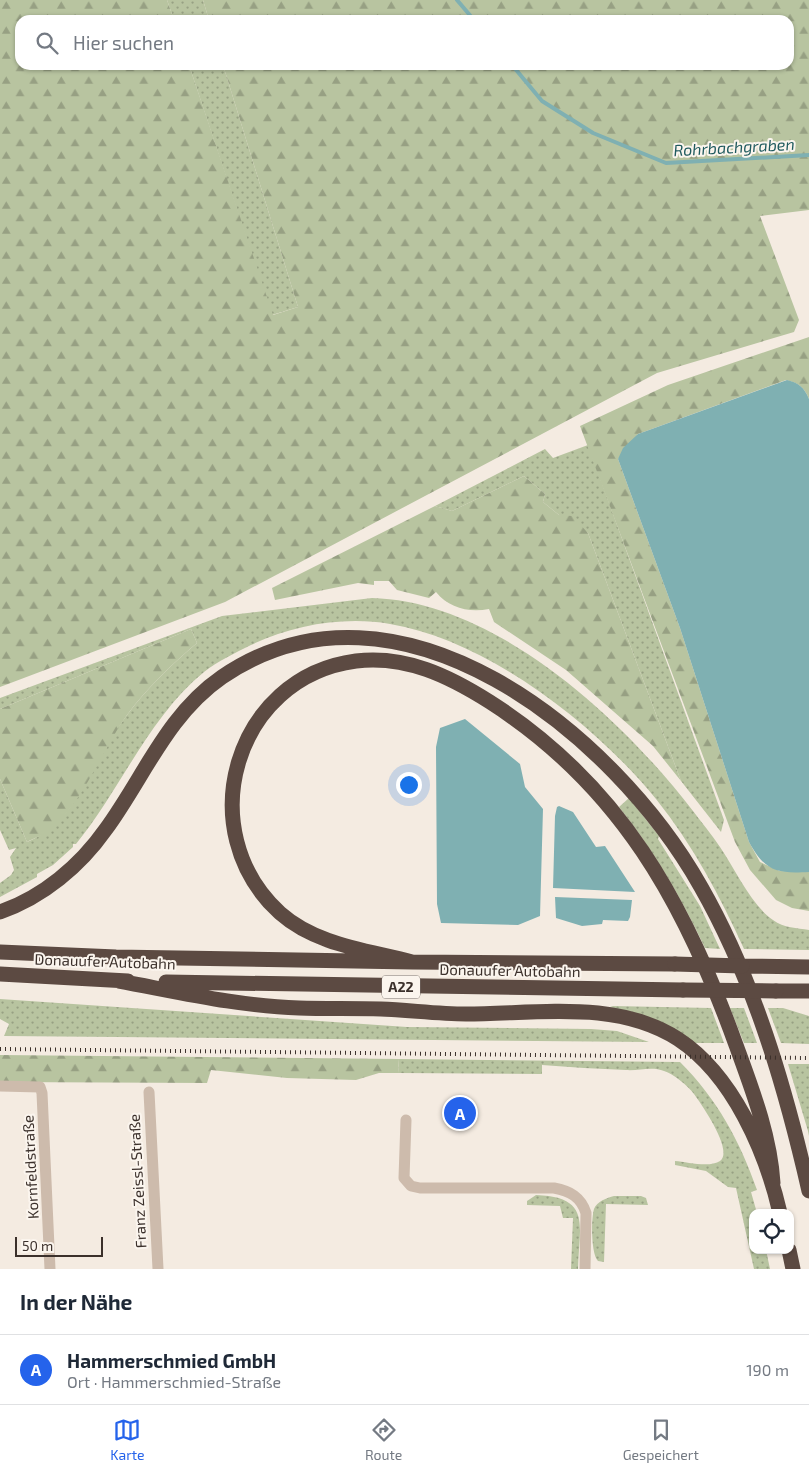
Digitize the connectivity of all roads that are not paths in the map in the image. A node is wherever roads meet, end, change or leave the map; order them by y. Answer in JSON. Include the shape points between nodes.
{"nodes":[{"id":1,"x":0,"y":912,"type":"edge"},
{"id":2,"x":0,"y":952,"type":"edge"},
{"id":3,"x":412,"y":962,"type":"junction"},
{"id":4,"x":809,"y":966,"type":"edge"},
{"id":5,"x":0,"y":974,"type":"edge"},
{"id":6,"x":119,"y":981,"type":"junction"},
{"id":7,"x":809,"y":991,"type":"edge"},
{"id":8,"x":0,"y":1086,"type":"edge"},
{"id":9,"x":149,"y":1092,"type":"dead end"},
{"id":10,"x":406,"y":1120,"type":"dead end"},
{"id":11,"x":773,"y":1183,"type":"junction"},
{"id":12,"x":809,"y":1191,"type":"edge"},
{"id":13,"x":779,"y":1209,"type":"edge"},
{"id":14,"x":790,"y":1254,"type":"edge"},
{"id":15,"x":50,"y":1269,"type":"edge"},
{"id":16,"x":158,"y":1269,"type":"edge"},
{"id":17,"x":585,"y":1269,"type":"edge"},
{"id":18,"x":793,"y":1269,"type":"edge"}],
"edges":[{"from":1,"to":12,"type":"highway","via":[[41,892],[81,859],[106,829],[172,726],[197,698],[234,669],[282,647],[327,637],[370,637],[414,645],[482,674],[545,713],[607,765],[657,821],[697,880],[728,942],[763,1027],[792,1121]]},
{"from":2,"to":3,"type":"highway","name":"Donauufer Autobahn","number":"A22"},
{"from":3,"to":4,"type":"highway","name":"Donauufer Autobahn","number":"A22","bridge":true},
{"from":3,"to":11,"type":"highway","via":[[334,943],[291,922],[269,902],[253,881],[236,839],[232,818],[234,775],[254,726],[295,684],[347,663],[389,660],[414,665],[479,695],[551,748],[614,811],[666,887],[713,985],[768,1140]]},
{"from":5,"to":6,"type":"highway","name":"Donauufer Autobahn","number":"A22"},
{"from":6,"to":7,"type":"highway","name":"Donauufer Autobahn","number":"A22","bridge":true},
{"from":6,"to":11,"type":"highway","via":[[244,1004],[281,1007],[464,1014],[570,1012],[633,1018],[678,1039],[699,1056],[752,1130]]},
{"from":8,"to":15,"type":"street","name":"Kornfeldstraße","via":[[40,1087],[42,1093]]},
{"from":9,"to":16,"type":"street","name":"Franz Zeissl-Straße"},
{"from":10,"to":17,"type":"street","via":[[404,1178],[411,1186],[554,1188],[575,1196],[586,1213]]},
{"from":11,"to":13,"type":"highway"},
{"from":14,"to":18,"type":"highway"}]}
